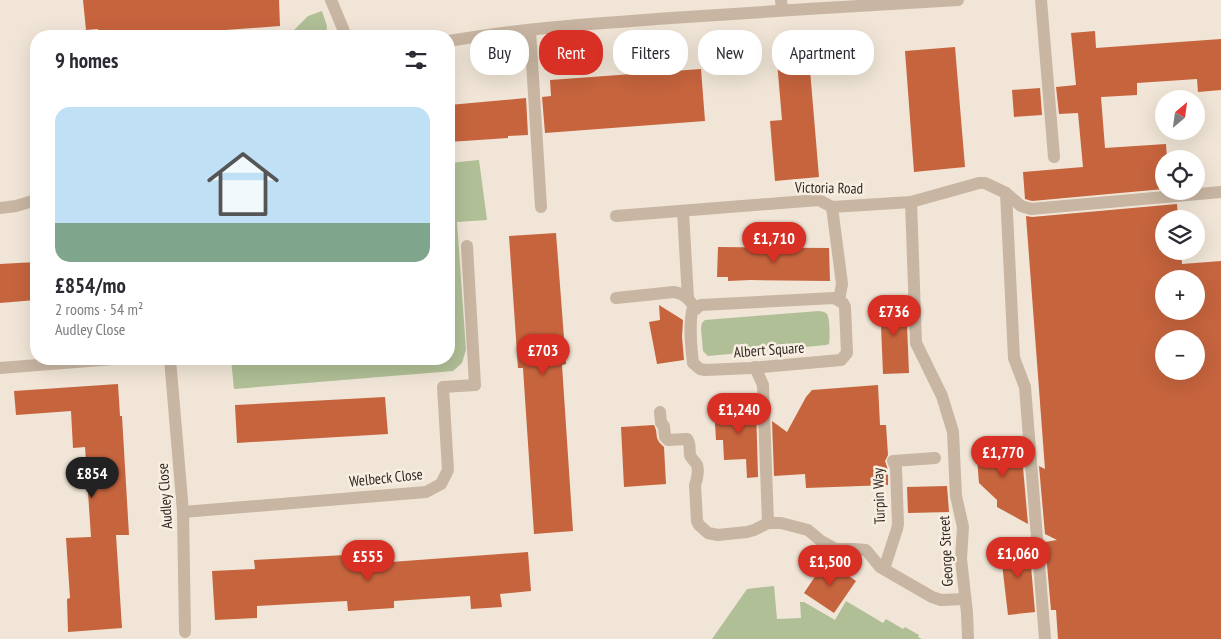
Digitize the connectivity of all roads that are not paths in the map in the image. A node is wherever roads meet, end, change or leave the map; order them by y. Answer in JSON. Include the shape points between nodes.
{"nodes":[{"id":1,"x":331,"y":0,"type":"edge"},
{"id":2,"x":958,"y":0,"type":"edge"},
{"id":3,"x":1041,"y":0,"type":"edge"},
{"id":4,"x":782,"y":5,"type":"edge"},
{"id":5,"x":344,"y":30,"type":"edge"},
{"id":6,"x":530,"y":30,"type":"junction"},
{"id":7,"x":455,"y":40,"type":"edge"},
{"id":8,"x":1054,"y":157,"type":"dead end"},
{"id":9,"x":1221,"y":192,"type":"edge"},
{"id":10,"x":1006,"y":193,"type":"junction"},
{"id":11,"x":30,"y":202,"type":"edge"},
{"id":12,"x":911,"y":202,"type":"junction"},
{"id":13,"x":541,"y":207,"type":"dead end"},
{"id":14,"x":832,"y":207,"type":"junction"},
{"id":15,"x":0,"y":208,"type":"edge"},
{"id":16,"x":683,"y":212,"type":"junction"},
{"id":17,"x":616,"y":216,"type":"dead end"},
{"id":18,"x":467,"y":246,"type":"dead end"},
{"id":19,"x":616,"y":298,"type":"dead end"},
{"id":20,"x":839,"y":300,"type":"junction"},
{"id":21,"x":692,"y":304,"type":"junction"},
{"id":22,"x":38,"y":365,"type":"edge"},
{"id":23,"x":171,"y":365,"type":"edge"},
{"id":24,"x":754,"y":367,"type":"junction"},
{"id":25,"x":0,"y":368,"type":"edge"},
{"id":26,"x":660,"y":412,"type":"dead end"},
{"id":27,"x":935,"y":458,"type":"dead end"},
{"id":28,"x":183,"y":512,"type":"junction"},
{"id":29,"x":768,"y":523,"type":"junction"},
{"id":30,"x":884,"y":569,"type":"junction"},
{"id":31,"x":965,"y":599,"type":"junction"},
{"id":32,"x":185,"y":632,"type":"dead end"},
{"id":33,"x":968,"y":639,"type":"edge"},
{"id":34,"x":1045,"y":639,"type":"edge"}],
"edges":[{"from":1,"to":5,"type":"street"},
{"from":2,"to":4,"type":"street"},
{"from":3,"to":8,"type":"street"},
{"from":4,"to":6,"type":"street"},
{"from":6,"to":7,"type":"street"},
{"from":6,"to":13,"type":"street"},
{"from":9,"to":10,"type":"street","name":"Victoria Road","via":[[1031,209],[1021,206]]},
{"from":10,"to":12,"type":"street","name":"Victoria Road","via":[[979,183]]},
{"from":10,"to":34,"type":"street","via":[[1014,358],[1025,387]]},
{"from":11,"to":15,"type":"street"},
{"from":12,"to":14,"type":"street","name":"Victoria Road"},
{"from":12,"to":31,"type":"street","name":"George Street","via":[[916,343],[942,396],[953,432],[956,496],[963,527],[961,559]]},
{"from":14,"to":16,"type":"street","name":"Victoria Road","via":[[819,200]]},
{"from":14,"to":20,"type":"street","name":"Albert Square","via":[[842,284]]},
{"from":16,"to":17,"type":"street","name":"Victoria Road"},
{"from":16,"to":21,"type":"street"},
{"from":18,"to":28,"type":"street","name":"Welbeck Close","via":[[475,385],[443,387],[448,470],[441,484],[426,492]]},
{"from":19,"to":21,"type":"street","via":[[674,292],[682,294]]},
{"from":20,"to":21,"type":"street"},
{"from":20,"to":24,"type":"street","name":"Albert Square","via":[[845,307],[847,347],[847,353],[841,360]]},
{"from":21,"to":24,"type":"street","name":"Albert Square","via":[[693,363],[705,370]]},
{"from":22,"to":25,"type":"street"},
{"from":23,"to":28,"type":"street","name":"Audley Close"},
{"from":24,"to":29,"type":"street","via":[[763,385]]},
{"from":26,"to":29,"type":"street","via":[[665,437],[668,440],[687,439],[690,443],[690,457],[697,467],[695,485],[699,525],[708,533],[718,535],[754,530]]},
{"from":27,"to":30,"type":"street","name":"Turpin Way","via":[[893,461],[898,529]]},
{"from":28,"to":32,"type":"street","name":"Audley Close"},
{"from":29,"to":30,"type":"street","via":[[808,530],[836,549],[866,550]]},
{"from":30,"to":31,"type":"street","via":[[932,598]]},
{"from":31,"to":33,"type":"street","name":"George Street"}]}
